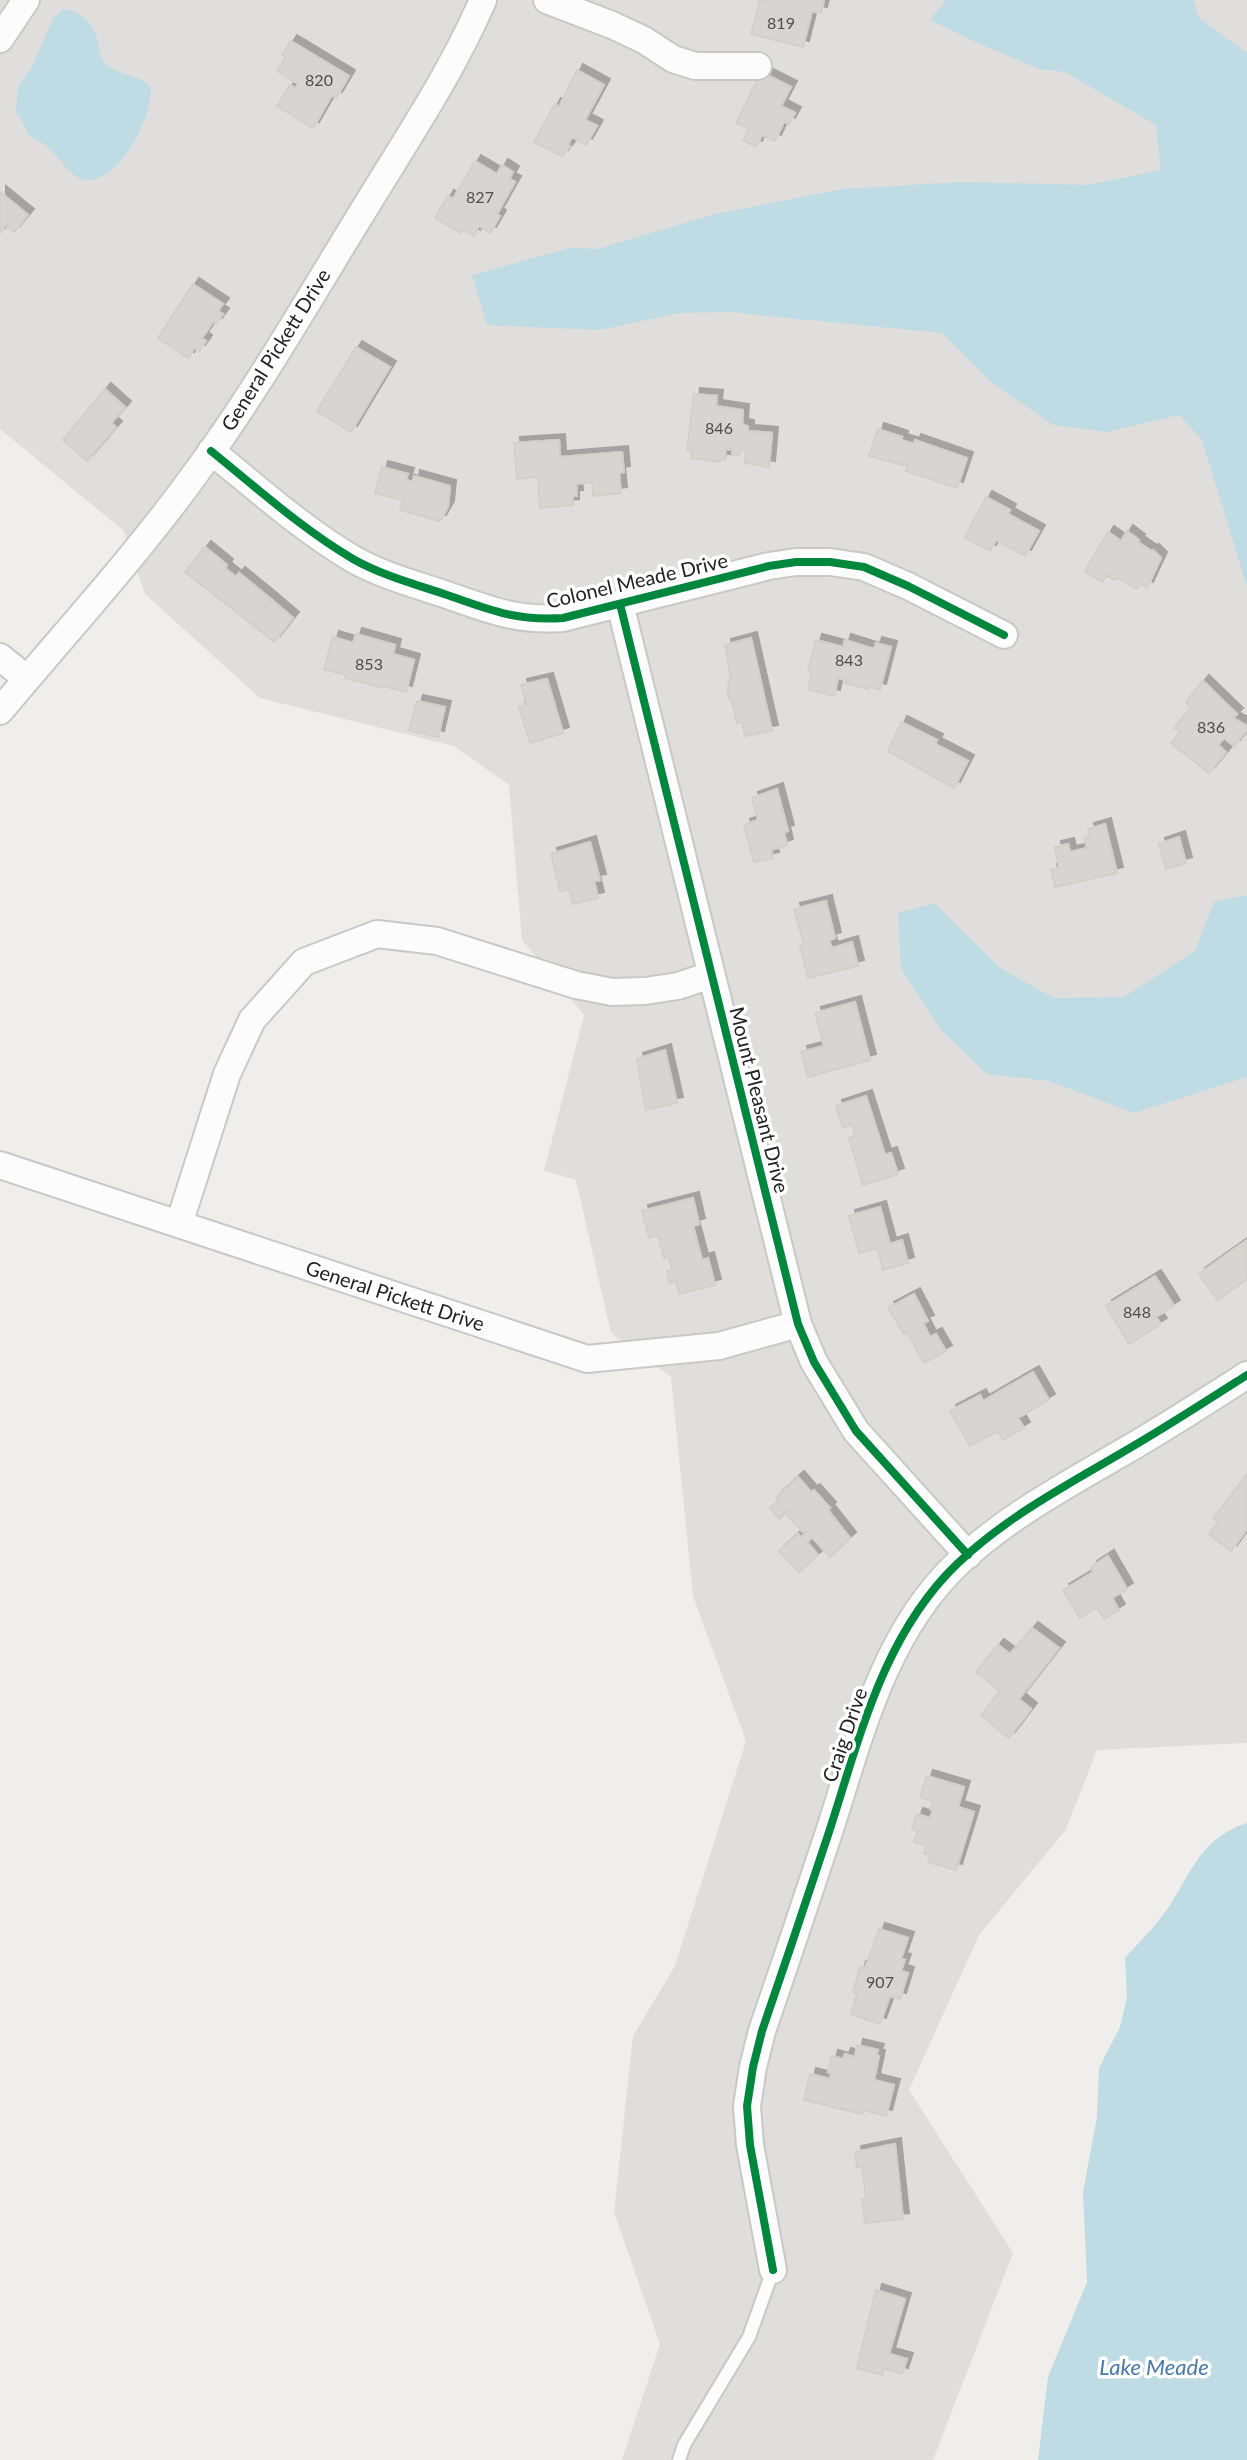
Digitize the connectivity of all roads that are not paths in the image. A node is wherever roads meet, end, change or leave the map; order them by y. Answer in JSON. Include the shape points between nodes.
{"nodes":[{"id":1,"x":26,"y":0,"type":"edge"},
{"id":2,"x":483,"y":0,"type":"edge"},
{"id":3,"x":547,"y":0,"type":"edge"},
{"id":4,"x":0,"y":39,"type":"edge"},
{"id":5,"x":758,"y":66,"type":"dead end"},
{"id":6,"x":211,"y":451,"type":"junction"},
{"id":7,"x":620,"y":604,"type":"junction"},
{"id":8,"x":1004,"y":635,"type":"dead end"},
{"id":9,"x":0,"y":657,"type":"edge"},
{"id":10,"x":27,"y":679,"type":"junction"},
{"id":11,"x":0,"y":711,"type":"edge"},
{"id":12,"x":711,"y":975,"type":"junction"},
{"id":13,"x":0,"y":1165,"type":"edge"},
{"id":14,"x":179,"y":1224,"type":"junction"},
{"id":15,"x":798,"y":1324,"type":"junction"},
{"id":16,"x":1247,"y":1375,"type":"edge"},
{"id":17,"x":968,"y":1555,"type":"junction"},
{"id":18,"x":773,"y":2270,"type":"joint"},
{"id":19,"x":679,"y":2460,"type":"edge"}],
"edges":[{"from":1,"to":4,"type":"street"},
{"from":2,"to":6,"type":"street","name":"General Pickett Drive","via":[[424,110]]},
{"from":3,"to":5,"type":"street","via":[[695,66]]},
{"from":6,"to":7,"type":"street","name":"Colonel Meade Drive","via":[[323,540],[382,573],[527,619],[563,618]]},
{"from":6,"to":10,"type":"street","name":"General Pickett Drive","via":[[147,537]]},
{"from":7,"to":8,"type":"street","name":"Colonel Meade Drive","via":[[769,566],[830,562],[864,567]]},
{"from":7,"to":12,"type":"street","name":"Mount Pleasant Drive"},
{"from":9,"to":10,"type":"street"},
{"from":10,"to":11,"type":"street","name":"General Pickett Drive"},
{"from":12,"to":14,"type":"street","via":[[678,986],[612,992],[437,941],[377,934],[304,962],[252,1020],[227,1074]]},
{"from":12,"to":15,"type":"street","name":"Mount Pleasant Drive"},
{"from":13,"to":14,"type":"street","name":"General Pickett Drive"},
{"from":14,"to":15,"type":"street","name":"General Pickett Drive","via":[[587,1359],[719,1346]]},
{"from":15,"to":17,"type":"street","name":"Mount Pleasant Drive","via":[[814,1362],[856,1431]]},
{"from":16,"to":17,"type":"street","name":"Craig Drive","via":[[1057,1490]]},
{"from":17,"to":18,"type":"street","name":"Craig Drive","via":[[925,1600],[884,1670],[762,2031],[747,2106]]},
{"from":18,"to":19,"type":"lane","via":[[749,2337]]}]}
